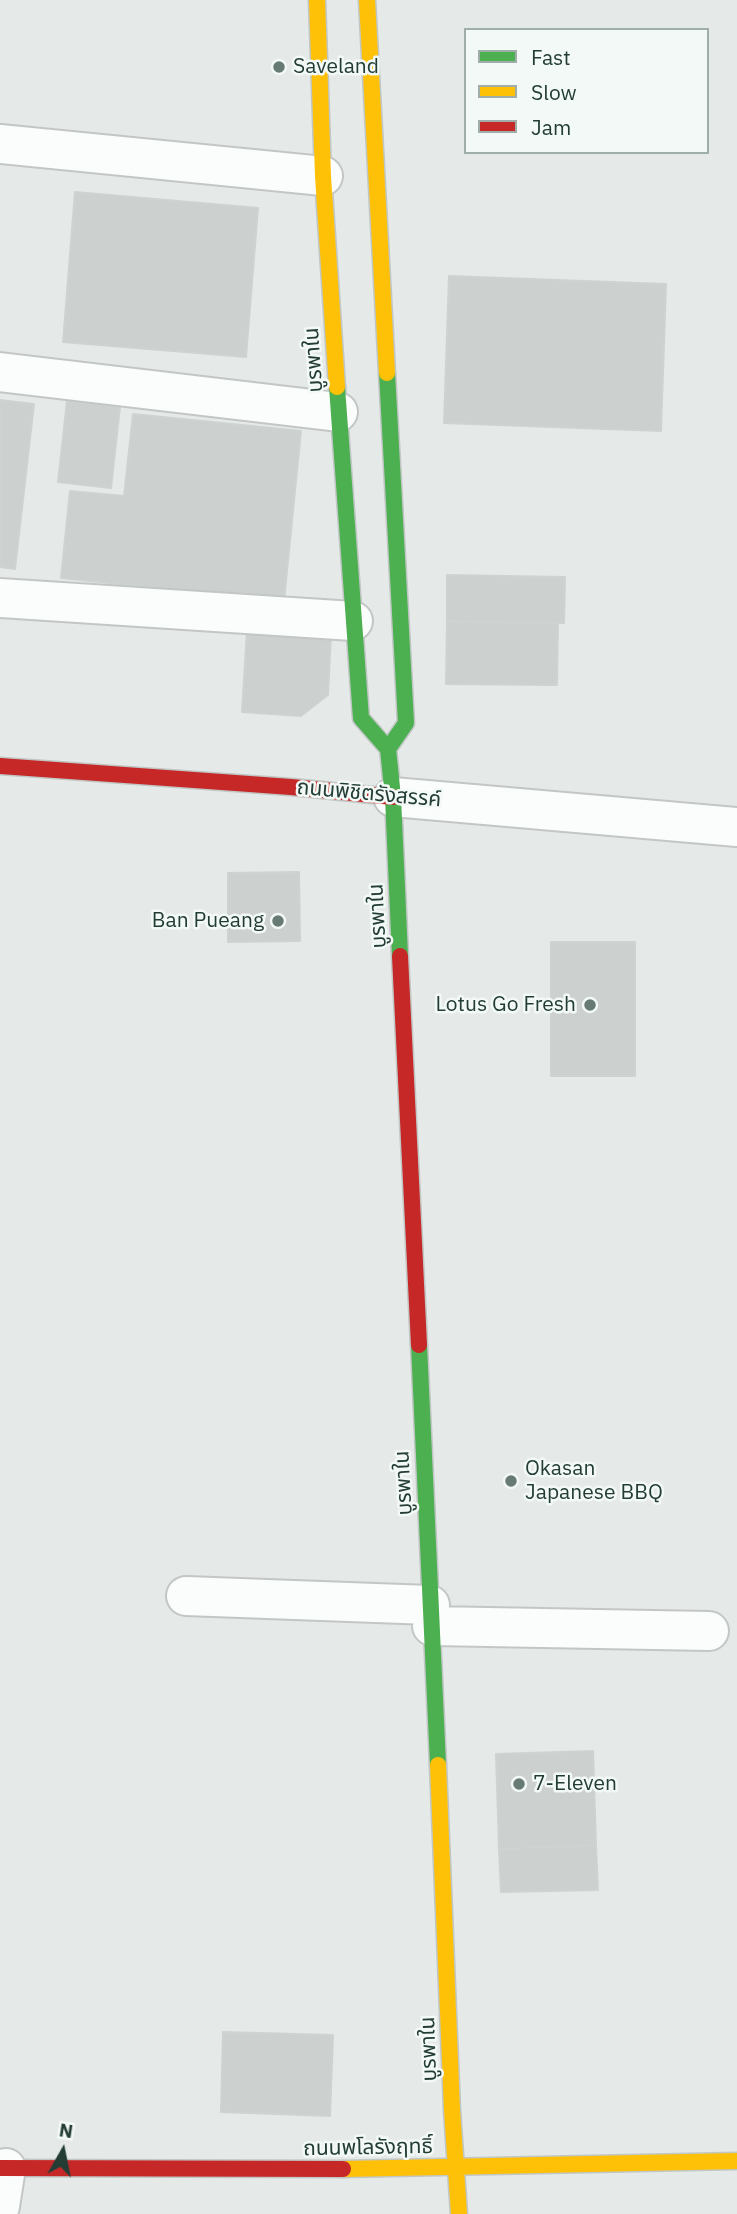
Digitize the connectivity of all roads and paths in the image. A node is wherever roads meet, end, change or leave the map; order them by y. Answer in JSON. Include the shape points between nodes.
{"nodes":[{"id":1,"x":317,"y":0,"type":"edge"},
{"id":2,"x":368,"y":0,"type":"edge"},
{"id":3,"x":0,"y":144,"type":"edge"},
{"id":4,"x":330,"y":176,"type":"junction"},
{"id":5,"x":0,"y":372,"type":"edge"},
{"id":6,"x":338,"y":412,"type":"junction"},
{"id":7,"x":0,"y":598,"type":"edge"},
{"id":8,"x":353,"y":621,"type":"junction"},
{"id":9,"x":388,"y":749,"type":"junction"},
{"id":10,"x":0,"y":766,"type":"edge"},
{"id":11,"x":393,"y":797,"type":"junction"},
{"id":12,"x":737,"y":827,"type":"edge"},
{"id":13,"x":186,"y":1596,"type":"dead end"},
{"id":14,"x":431,"y":1616,"type":"junction"},
{"id":15,"x":709,"y":1631,"type":"dead end"},
{"id":16,"x":737,"y":2161,"type":"edge"},
{"id":17,"x":3,"y":2168,"type":"edge"},
{"id":18,"x":456,"y":2168,"type":"junction"},
{"id":19,"x":0,"y":2206,"type":"edge"},
{"id":20,"x":459,"y":2214,"type":"edge"}],
"edges":[{"from":1,"to":4,"type":"main road","name":"บูรพาใน"},
{"from":2,"to":9,"type":"main road","via":[[370,175],[406,723]]},
{"from":3,"to":4,"type":"street"},
{"from":4,"to":6,"type":"main road","name":"บูรพาใน"},
{"from":5,"to":6,"type":"street"},
{"from":6,"to":8,"type":"main road","name":"บูรพาใน"},
{"from":7,"to":8,"type":"street"},
{"from":8,"to":9,"type":"main road","name":"บูรพาใน","via":[[361,718]]},
{"from":9,"to":11,"type":"main road","name":"บูรพาใน"},
{"from":10,"to":11,"type":"main road","name":"ถนนพิชิตรังสรรค์"},
{"from":11,"to":12,"type":"street","name":"ถนนพิชิตรังสรรค์"},
{"from":11,"to":14,"type":"main road","name":"บูรพาใน"},
{"from":13,"to":14,"type":"street"},
{"from":14,"to":15,"type":"street"},
{"from":14,"to":18,"type":"main road","name":"บูรพาใน"},
{"from":16,"to":18,"type":"main road","name":"ถนนพโลรังฤทธิ์"},
{"from":17,"to":18,"type":"main road","name":"ถนนพโลรังฤทธิ์"},
{"from":17,"to":19,"type":"street"},
{"from":18,"to":20,"type":"main road","name":"บูรพาใน"}]}
